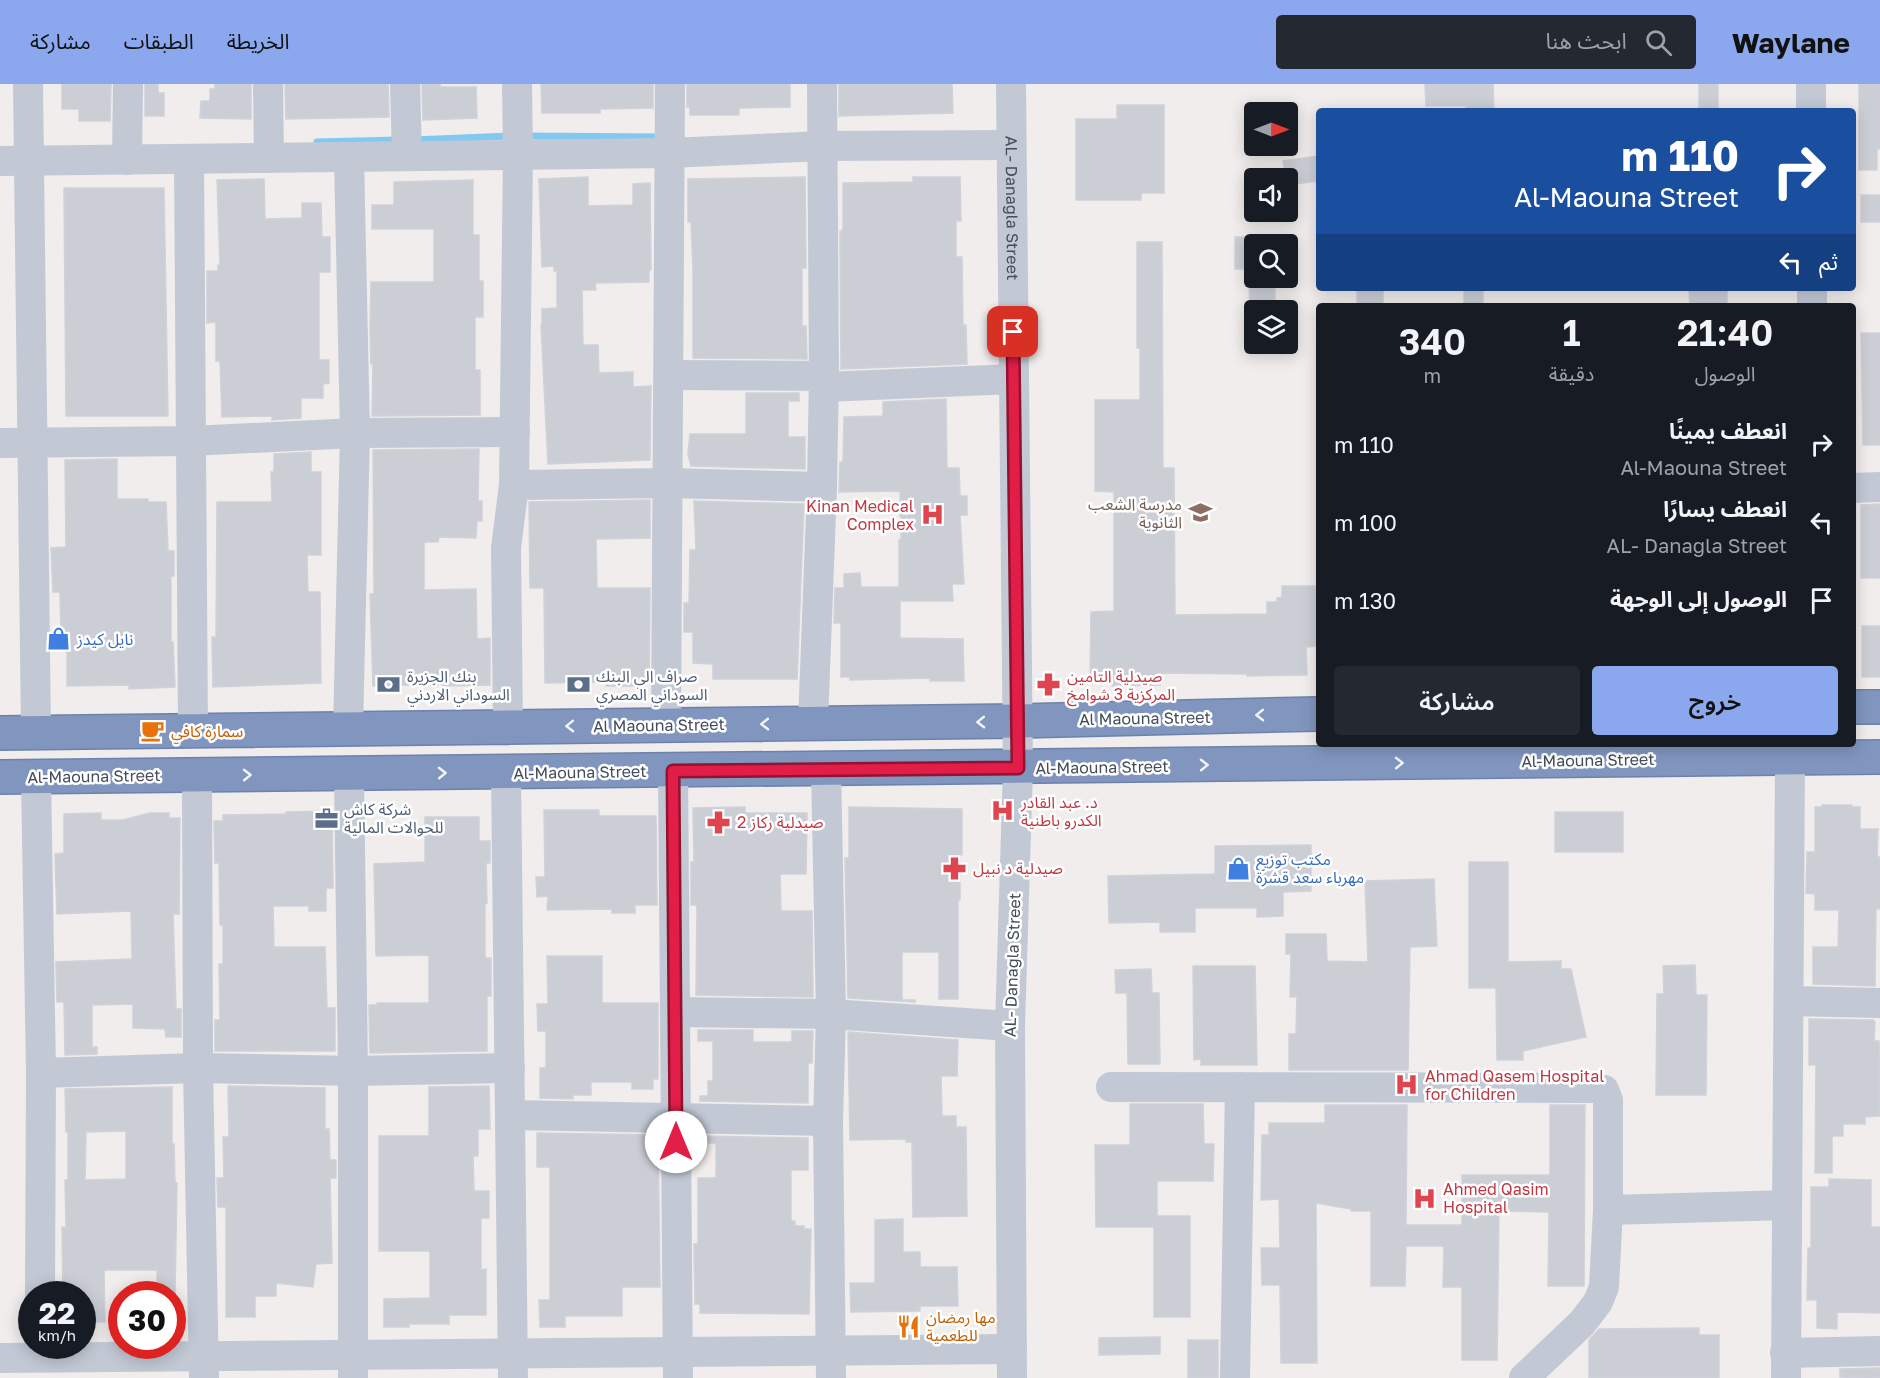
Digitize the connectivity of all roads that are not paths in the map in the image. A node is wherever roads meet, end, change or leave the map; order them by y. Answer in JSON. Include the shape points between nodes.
{"nodes":[{"id":1,"x":28,"y":84,"type":"edge"},
{"id":2,"x":128,"y":84,"type":"edge"},
{"id":3,"x":268,"y":84,"type":"edge"},
{"id":4,"x":405,"y":84,"type":"edge"},
{"id":5,"x":517,"y":84,"type":"edge"},
{"id":6,"x":670,"y":84,"type":"edge"},
{"id":7,"x":822,"y":84,"type":"edge"},
{"id":8,"x":1011,"y":84,"type":"edge"},
{"id":9,"x":1811,"y":84,"type":"edge"},
{"id":10,"x":1811,"y":108,"type":"edge"},
{"id":11,"x":1011,"y":145,"type":"junction"},
{"id":12,"x":822,"y":146,"type":"junction"},
{"id":13,"x":669,"y":153,"type":"junction"},
{"id":14,"x":519,"y":154,"type":"junction"},
{"id":15,"x":408,"y":156,"type":"junction"},
{"id":16,"x":349,"y":157,"type":"junction"},
{"id":17,"x":269,"y":158,"type":"junction"},
{"id":18,"x":189,"y":159,"type":"junction"},
{"id":19,"x":127,"y":160,"type":"junction"},
{"id":20,"x":15,"y":161,"type":"edge"},
{"id":21,"x":669,"y":375,"type":"junction"},
{"id":22,"x":824,"y":376,"type":"junction"},
{"id":23,"x":1014,"y":379,"type":"junction"},
{"id":24,"x":515,"y":432,"type":"junction"},
{"id":25,"x":355,"y":433,"type":"junction"},
{"id":26,"x":191,"y":441,"type":"junction"},
{"id":27,"x":0,"y":442,"type":"edge"},
{"id":28,"x":32,"y":442,"type":"junction"},
{"id":29,"x":668,"y":483,"type":"junction"},
{"id":30,"x":514,"y":485,"type":"junction"},
{"id":31,"x":822,"y":487,"type":"junction"},
{"id":32,"x":1880,"y":487,"type":"edge"},
{"id":33,"x":1856,"y":488,"type":"edge"},
{"id":34,"x":1856,"y":707,"type":"edge"},
{"id":35,"x":1880,"y":707,"type":"edge"},
{"id":36,"x":1316,"y":714,"type":"edge"},
{"id":37,"x":1018,"y":721,"type":"junction"},
{"id":38,"x":813,"y":723,"type":"junction"},
{"id":39,"x":666,"y":725,"type":"junction"},
{"id":40,"x":508,"y":727,"type":"junction"},
{"id":41,"x":348,"y":729,"type":"junction"},
{"id":42,"x":193,"y":731,"type":"junction"},
{"id":43,"x":36,"y":732,"type":"junction"},
{"id":44,"x":0,"y":733,"type":"edge"},
{"id":45,"x":1880,"y":757,"type":"edge"},
{"id":46,"x":1790,"y":758,"type":"junction"},
{"id":47,"x":1018,"y":768,"type":"junction"},
{"id":48,"x":826,"y":770,"type":"junction"},
{"id":49,"x":673,"y":771,"type":"junction"},
{"id":50,"x":506,"y":772,"type":"junction"},
{"id":51,"x":349,"y":774,"type":"junction"},
{"id":52,"x":197,"y":775,"type":"junction"},
{"id":53,"x":0,"y":777,"type":"edge"},
{"id":54,"x":36,"y":777,"type":"junction"},
{"id":55,"x":1789,"y":1001,"type":"junction"},
{"id":56,"x":1880,"y":1003,"type":"edge"},
{"id":57,"x":675,"y":1012,"type":"junction"},
{"id":58,"x":831,"y":1014,"type":"junction"},
{"id":59,"x":1010,"y":1026,"type":"junction"},
{"id":60,"x":198,"y":1068,"type":"junction"},
{"id":61,"x":510,"y":1068,"type":"junction"},
{"id":62,"x":353,"y":1071,"type":"junction"},
{"id":63,"x":41,"y":1073,"type":"junction"},
{"id":64,"x":1111,"y":1087,"type":"dead end"},
{"id":65,"x":1240,"y":1087,"type":"junction"},
{"id":66,"x":510,"y":1115,"type":"junction"},
{"id":67,"x":676,"y":1119,"type":"junction"},
{"id":68,"x":828,"y":1121,"type":"junction"},
{"id":69,"x":1786,"y":1205,"type":"junction"},
{"id":70,"x":1608,"y":1210,"type":"junction"},
{"id":71,"x":40,"y":1281,"type":"edge"},
{"id":72,"x":1880,"y":1351,"type":"edge"},
{"id":73,"x":0,"y":1358,"type":"edge"},
{"id":74,"x":40,"y":1360,"type":"edge"},
{"id":75,"x":831,"y":1364,"type":"edge"},
{"id":76,"x":1012,"y":1364,"type":"edge"},
{"id":77,"x":678,"y":1365,"type":"edge"},
{"id":78,"x":353,"y":1366,"type":"edge"},
{"id":79,"x":513,"y":1366,"type":"edge"},
{"id":80,"x":1785,"y":1366,"type":"edge"},
{"id":81,"x":204,"y":1367,"type":"edge"},
{"id":82,"x":1235,"y":1378,"type":"edge"},
{"id":83,"x":1524,"y":1378,"type":"edge"}],
"edges":[{"from":1,"to":20,"type":"street"},
{"from":2,"to":19,"type":"street"},
{"from":3,"to":17,"type":"street"},
{"from":4,"to":15,"type":"street"},
{"from":5,"to":14,"type":"street"},
{"from":6,"to":13,"type":"street"},
{"from":7,"to":12,"type":"street"},
{"from":8,"to":11,"type":"street","name":"AL- Danagla Street"},
{"from":9,"to":10,"type":"street"},
{"from":11,"to":12,"type":"street"},
{"from":11,"to":23,"type":"street","name":"AL- Danagla Street"},
{"from":12,"to":13,"type":"street"},
{"from":12,"to":22,"type":"street"},
{"from":13,"to":14,"type":"street"},
{"from":13,"to":21,"type":"street"},
{"from":14,"to":15,"type":"street"},
{"from":14,"to":24,"type":"street"},
{"from":15,"to":16,"type":"street"},
{"from":16,"to":17,"type":"street"},
{"from":16,"to":25,"type":"street"},
{"from":17,"to":18,"type":"street"},
{"from":18,"to":19,"type":"street"},
{"from":18,"to":26,"type":"street"},
{"from":19,"to":20,"type":"street"},
{"from":20,"to":28,"type":"street"},
{"from":21,"to":22,"type":"street"},
{"from":21,"to":29,"type":"street"},
{"from":22,"to":23,"type":"street","via":[[825,387]]},
{"from":22,"to":31,"type":"street"},
{"from":23,"to":37,"type":"street","name":"AL- Danagla Street"},
{"from":24,"to":25,"type":"street"},
{"from":24,"to":30,"type":"street"},
{"from":25,"to":26,"type":"street"},
{"from":25,"to":41,"type":"street"},
{"from":26,"to":28,"type":"street"},
{"from":26,"to":42,"type":"street"},
{"from":27,"to":28,"type":"street"},
{"from":28,"to":43,"type":"street"},
{"from":29,"to":30,"type":"street"},
{"from":29,"to":31,"type":"street"},
{"from":29,"to":39,"type":"street"},
{"from":30,"to":40,"type":"street","via":[[506,548]]},
{"from":31,"to":38,"type":"street"},
{"from":32,"to":33,"type":"street"},
{"from":34,"to":35,"type":"highway"},
{"from":36,"to":37,"type":"highway","name":"Al Maouna Street","one_way":true},
{"from":37,"to":38,"type":"highway","name":"Al Maouna Street","one_way":true},
{"from":37,"to":47,"type":"street","name":"AL- Danagla Street"},
{"from":38,"to":39,"type":"highway","name":"Al Maouna Street","one_way":true},
{"from":39,"to":40,"type":"highway","name":"Al Maouna Street","one_way":true},
{"from":40,"to":41,"type":"highway","name":"Al Maouna Street"},
{"from":41,"to":42,"type":"highway","name":"Al Maouna Street"},
{"from":42,"to":43,"type":"highway","name":"Al Maouna Street"},
{"from":43,"to":44,"type":"highway","name":"Al Maouna Street"},
{"from":45,"to":46,"type":"highway","name":"Al-Maouna Street"},
{"from":47,"to":46,"type":"highway","name":"Al-Maouna Street","one_way":true},
{"from":46,"to":55,"type":"street"},
{"from":47,"to":48,"type":"highway","name":"Al-Maouna Street"},
{"from":47,"to":59,"type":"street","name":"AL- Danagla Street"},
{"from":48,"to":49,"type":"highway","name":"Al-Maouna Street"},
{"from":48,"to":58,"type":"street"},
{"from":49,"to":50,"type":"highway","name":"Al-Maouna Street"},
{"from":49,"to":57,"type":"street"},
{"from":51,"to":50,"type":"highway","name":"Al-Maouna Street","one_way":true},
{"from":50,"to":61,"type":"street"},
{"from":52,"to":51,"type":"highway","name":"Al-Maouna Street","one_way":true},
{"from":51,"to":62,"type":"street"},
{"from":52,"to":54,"type":"highway","name":"Al-Maouna Street"},
{"from":52,"to":60,"type":"street"},
{"from":53,"to":54,"type":"highway","name":"Al-Maouna Street"},
{"from":54,"to":63,"type":"street"},
{"from":55,"to":56,"type":"street"},
{"from":55,"to":69,"type":"street"},
{"from":57,"to":58,"type":"street"},
{"from":57,"to":67,"type":"street"},
{"from":58,"to":59,"type":"street"},
{"from":58,"to":68,"type":"street"},
{"from":59,"to":76,"type":"street","name":"AL- Danagla Street"},
{"from":60,"to":62,"type":"street"},
{"from":60,"to":63,"type":"street"},
{"from":60,"to":81,"type":"street"},
{"from":61,"to":62,"type":"street"},
{"from":61,"to":66,"type":"street"},
{"from":62,"to":78,"type":"street"},
{"from":63,"to":71,"type":"street"},
{"from":64,"to":65,"type":"street"},
{"from":65,"to":70,"type":"street","via":[[1604,1090],[1608,1100]]},
{"from":65,"to":82,"type":"street"},
{"from":66,"to":67,"type":"street"},
{"from":66,"to":79,"type":"street"},
{"from":67,"to":68,"type":"street"},
{"from":67,"to":77,"type":"street"},
{"from":68,"to":75,"type":"street"},
{"from":69,"to":70,"type":"street"},
{"from":69,"to":80,"type":"street"},
{"from":70,"to":83,"type":"street","via":[[1604,1287],[1598,1302],[1582,1323]]},
{"from":72,"to":80,"type":"street"},
{"from":73,"to":74,"type":"street"},
{"from":74,"to":81,"type":"street"},
{"from":75,"to":76,"type":"street"},
{"from":75,"to":77,"type":"street"},
{"from":77,"to":79,"type":"street"},
{"from":78,"to":79,"type":"street"},
{"from":78,"to":81,"type":"street"}]}
